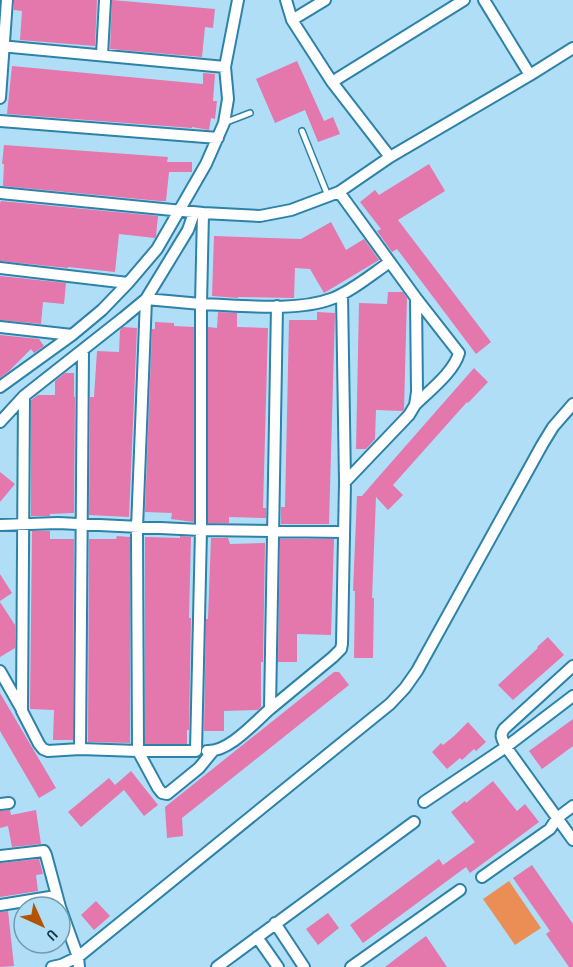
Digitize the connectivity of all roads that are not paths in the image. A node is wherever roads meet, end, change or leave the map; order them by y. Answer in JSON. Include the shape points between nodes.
{"nodes":[{"id":1,"x":7,"y":0,"type":"edge"},
{"id":2,"x":105,"y":0,"type":"edge"},
{"id":3,"x":238,"y":0,"type":"edge"},
{"id":4,"x":286,"y":0,"type":"edge"},
{"id":5,"x":325,"y":0,"type":"edge"},
{"id":6,"x":464,"y":0,"type":"edge"},
{"id":7,"x":484,"y":0,"type":"edge"},
{"id":8,"x":292,"y":20,"type":"junction"},
{"id":9,"x":2,"y":46,"type":"edge"},
{"id":10,"x":573,"y":48,"type":"edge"},
{"id":11,"x":102,"y":55,"type":"junction"},
{"id":12,"x":225,"y":67,"type":"junction"},
{"id":13,"x":530,"y":75,"type":"junction"},
{"id":14,"x":332,"y":82,"type":"junction"},
{"id":15,"x":0,"y":99,"type":"edge"},
{"id":16,"x":250,"y":113,"type":"dead end"},
{"id":17,"x":0,"y":121,"type":"edge"},
{"id":18,"x":224,"y":123,"type":"junction"},
{"id":19,"x":302,"y":131,"type":"dead end"},
{"id":20,"x":218,"y":138,"type":"junction"},
{"id":21,"x":390,"y":157,"type":"junction"},
{"id":22,"x":339,"y":192,"type":"junction"},
{"id":23,"x":0,"y":193,"type":"edge"},
{"id":24,"x":328,"y":196,"type":"junction"},
{"id":25,"x":180,"y":210,"type":"junction"},
{"id":26,"x":199,"y":213,"type":"junction"},
{"id":27,"x":390,"y":262,"type":"junction"},
{"id":28,"x":0,"y":267,"type":"edge"},
{"id":29,"x":128,"y":284,"type":"junction"},
{"id":30,"x":342,"y":294,"type":"junction"},
{"id":31,"x":416,"y":298,"type":"junction"},
{"id":32,"x":146,"y":299,"type":"junction"},
{"id":33,"x":201,"y":303,"type":"junction"},
{"id":34,"x":277,"y":306,"type":"junction"},
{"id":35,"x":0,"y":327,"type":"edge"},
{"id":36,"x":72,"y":335,"type":"junction"},
{"id":37,"x":83,"y":350,"type":"junction"},
{"id":38,"x":0,"y":387,"type":"edge"},
{"id":39,"x":24,"y":396,"type":"junction"},
{"id":40,"x":573,"y":404,"type":"edge"},
{"id":41,"x":415,"y":405,"type":"junction"},
{"id":42,"x":0,"y":422,"type":"edge"},
{"id":43,"x":345,"y":482,"type":"junction"},
{"id":44,"x":23,"y":524,"type":"junction"},
{"id":45,"x":0,"y":525,"type":"edge"},
{"id":46,"x":82,"y":525,"type":"junction"},
{"id":47,"x":137,"y":528,"type":"junction"},
{"id":48,"x":201,"y":530,"type":"junction"},
{"id":49,"x":273,"y":531,"type":"junction"},
{"id":50,"x":343,"y":532,"type":"junction"},
{"id":51,"x":573,"y":666,"type":"edge"},
{"id":52,"x":0,"y":671,"type":"edge"},
{"id":53,"x":573,"y":696,"type":"edge"},
{"id":54,"x":270,"y":709,"type":"junction"},
{"id":55,"x":22,"y":711,"type":"junction"},
{"id":56,"x":506,"y":747,"type":"junction"},
{"id":57,"x":80,"y":749,"type":"junction"},
{"id":58,"x":138,"y":751,"type":"junction"},
{"id":59,"x":196,"y":751,"type":"junction"},
{"id":60,"x":213,"y":751,"type":"junction"},
{"id":61,"x":424,"y":802,"type":"dead end"},
{"id":62,"x":573,"y":806,"type":"edge"},
{"id":63,"x":557,"y":818,"type":"junction"},
{"id":64,"x":414,"y":822,"type":"dead end"},
{"id":65,"x":569,"y":826,"type":"edge"},
{"id":66,"x":550,"y":830,"type":"junction"},
{"id":67,"x":573,"y":840,"type":"edge"},
{"id":68,"x":0,"y":856,"type":"edge"},
{"id":69,"x":482,"y":877,"type":"dead end"},
{"id":70,"x":460,"y":890,"type":"dead end"},
{"id":71,"x":57,"y":895,"type":"edge"},
{"id":72,"x":275,"y":923,"type":"junction"},
{"id":73,"x":257,"y":937,"type":"junction"},
{"id":74,"x":72,"y":942,"type":"edge"},
{"id":75,"x":79,"y":962,"type":"edge"},
{"id":76,"x":52,"y":967,"type":"edge"},
{"id":77,"x":218,"y":967,"type":"edge"},
{"id":78,"x":278,"y":967,"type":"edge"},
{"id":79,"x":304,"y":967,"type":"edge"},
{"id":80,"x":351,"y":967,"type":"edge"}],
"edges":[{"from":1,"to":9,"type":"street"},
{"from":2,"to":11,"type":"street"},
{"from":3,"to":12,"type":"street"},
{"from":4,"to":8,"type":"street"},
{"from":5,"to":8,"type":"street"},
{"from":6,"to":14,"type":"street"},
{"from":7,"to":13,"type":"street"},
{"from":8,"to":14,"type":"street"},
{"from":9,"to":11,"type":"street"},
{"from":9,"to":15,"type":"street"},
{"from":10,"to":13,"type":"street"},
{"from":11,"to":12,"type":"street"},
{"from":12,"to":18,"type":"street","via":[[228,99]]},
{"from":13,"to":21,"type":"street"},
{"from":14,"to":21,"type":"street"},
{"from":16,"to":18,"type":"lane"},
{"from":17,"to":20,"type":"street"},
{"from":18,"to":20,"type":"street"},
{"from":19,"to":24,"type":"lane"},
{"from":20,"to":25,"type":"street"},
{"from":21,"to":22,"type":"street"},
{"from":22,"to":24,"type":"street"},
{"from":22,"to":27,"type":"street"},
{"from":23,"to":25,"type":"street"},
{"from":24,"to":26,"type":"street","via":[[261,216]]},
{"from":25,"to":26,"type":"street"},
{"from":25,"to":29,"type":"street","via":[[158,249]]},
{"from":26,"to":32,"type":"street"},
{"from":26,"to":33,"type":"street"},
{"from":27,"to":30,"type":"street"},
{"from":27,"to":31,"type":"street"},
{"from":28,"to":29,"type":"street"},
{"from":29,"to":36,"type":"street"},
{"from":30,"to":34,"type":"street","via":[[314,304]]},
{"from":30,"to":43,"type":"street"},
{"from":31,"to":41,"type":"street"},
{"from":31,"to":41,"type":"street","via":[[459,353],[449,371]]},
{"from":32,"to":33,"type":"street"},
{"from":32,"to":37,"type":"street"},
{"from":32,"to":47,"type":"street"},
{"from":33,"to":34,"type":"street"},
{"from":33,"to":48,"type":"street"},
{"from":34,"to":49,"type":"street"},
{"from":35,"to":36,"type":"street"},
{"from":36,"to":38,"type":"street"},
{"from":37,"to":39,"type":"street"},
{"from":37,"to":46,"type":"street"},
{"from":39,"to":42,"type":"street"},
{"from":39,"to":44,"type":"street"},
{"from":40,"to":75,"type":"street","via":[[553,427],[417,671],[390,704]]},
{"from":41,"to":43,"type":"street"},
{"from":43,"to":50,"type":"street"},
{"from":44,"to":45,"type":"street"},
{"from":44,"to":46,"type":"street"},
{"from":44,"to":55,"type":"street"},
{"from":46,"to":47,"type":"street"},
{"from":46,"to":57,"type":"street"},
{"from":47,"to":48,"type":"street"},
{"from":47,"to":58,"type":"street"},
{"from":48,"to":49,"type":"street"},
{"from":48,"to":59,"type":"street"},
{"from":49,"to":50,"type":"street"},
{"from":49,"to":54,"type":"street"},
{"from":50,"to":54,"type":"street","via":[[341,649]]},
{"from":51,"to":56,"type":"street","via":[[504,729],[501,737]]},
{"from":52,"to":55,"type":"street"},
{"from":53,"to":56,"type":"street"},
{"from":54,"to":60,"type":"street","via":[[235,740]]},
{"from":55,"to":57,"type":"street","via":[[43,749]]},
{"from":56,"to":61,"type":"street"},
{"from":56,"to":63,"type":"street"},
{"from":57,"to":58,"type":"street"},
{"from":58,"to":59,"type":"street"},
{"from":58,"to":60,"type":"street","via":[[158,788],[167,794]]},
{"from":59,"to":60,"type":"street"},
{"from":62,"to":63,"type":"street"},
{"from":63,"to":65,"type":"street"},
{"from":63,"to":66,"type":"street"},
{"from":64,"to":72,"type":"street"},
{"from":65,"to":66,"type":"street"},
{"from":65,"to":67,"type":"street"},
{"from":66,"to":69,"type":"street"},
{"from":68,"to":71,"type":"street","via":[[44,851]]},
{"from":70,"to":80,"type":"street"},
{"from":72,"to":73,"type":"street"},
{"from":72,"to":79,"type":"street"},
{"from":73,"to":77,"type":"street"},
{"from":73,"to":78,"type":"street"},
{"from":74,"to":75,"type":"street"},
{"from":75,"to":76,"type":"street"}]}
